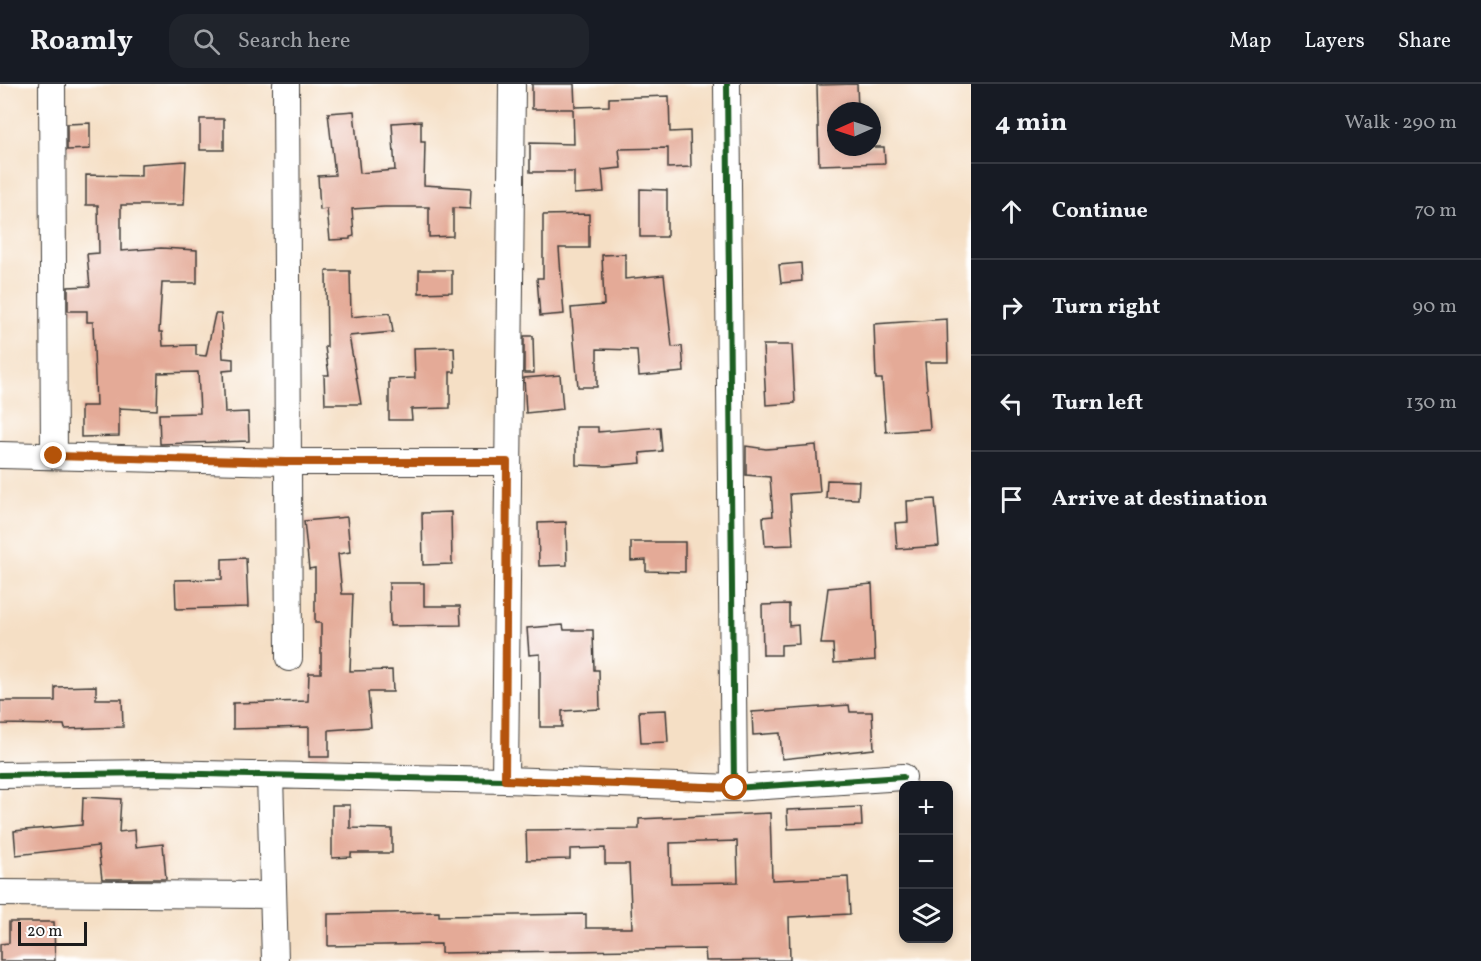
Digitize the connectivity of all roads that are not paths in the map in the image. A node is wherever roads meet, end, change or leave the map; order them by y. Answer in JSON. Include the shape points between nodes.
{"nodes":[{"id":1,"x":52,"y":84,"type":"edge"},
{"id":2,"x":286,"y":84,"type":"edge"},
{"id":3,"x":512,"y":84,"type":"edge"},
{"id":4,"x":727,"y":84,"type":"edge"},
{"id":5,"x":0,"y":455,"type":"edge"},
{"id":6,"x":54,"y":456,"type":"junction"},
{"id":7,"x":287,"y":462,"type":"junction"},
{"id":8,"x":507,"y":462,"type":"junction"},
{"id":9,"x":289,"y":658,"type":"dead end"},
{"id":10,"x":0,"y":775,"type":"edge"},
{"id":11,"x":270,"y":775,"type":"junction"},
{"id":12,"x":903,"y":777,"type":"dead end"},
{"id":13,"x":505,"y":780,"type":"junction"},
{"id":14,"x":735,"y":788,"type":"junction"},
{"id":15,"x":0,"y":892,"type":"edge"},
{"id":16,"x":273,"y":895,"type":"junction"},
{"id":17,"x":275,"y":961,"type":"edge"}],
"edges":[{"from":1,"to":6,"type":"street"},
{"from":2,"to":7,"type":"street"},
{"from":3,"to":8,"type":"street"},
{"from":4,"to":14,"type":"street"},
{"from":5,"to":6,"type":"street"},
{"from":6,"to":7,"type":"street"},
{"from":7,"to":8,"type":"street"},
{"from":7,"to":9,"type":"street"},
{"from":8,"to":13,"type":"street"},
{"from":10,"to":11,"type":"street"},
{"from":11,"to":13,"type":"street"},
{"from":11,"to":16,"type":"street"},
{"from":12,"to":14,"type":"street"},
{"from":13,"to":14,"type":"street"},
{"from":15,"to":16,"type":"street"},
{"from":16,"to":17,"type":"street"}]}
